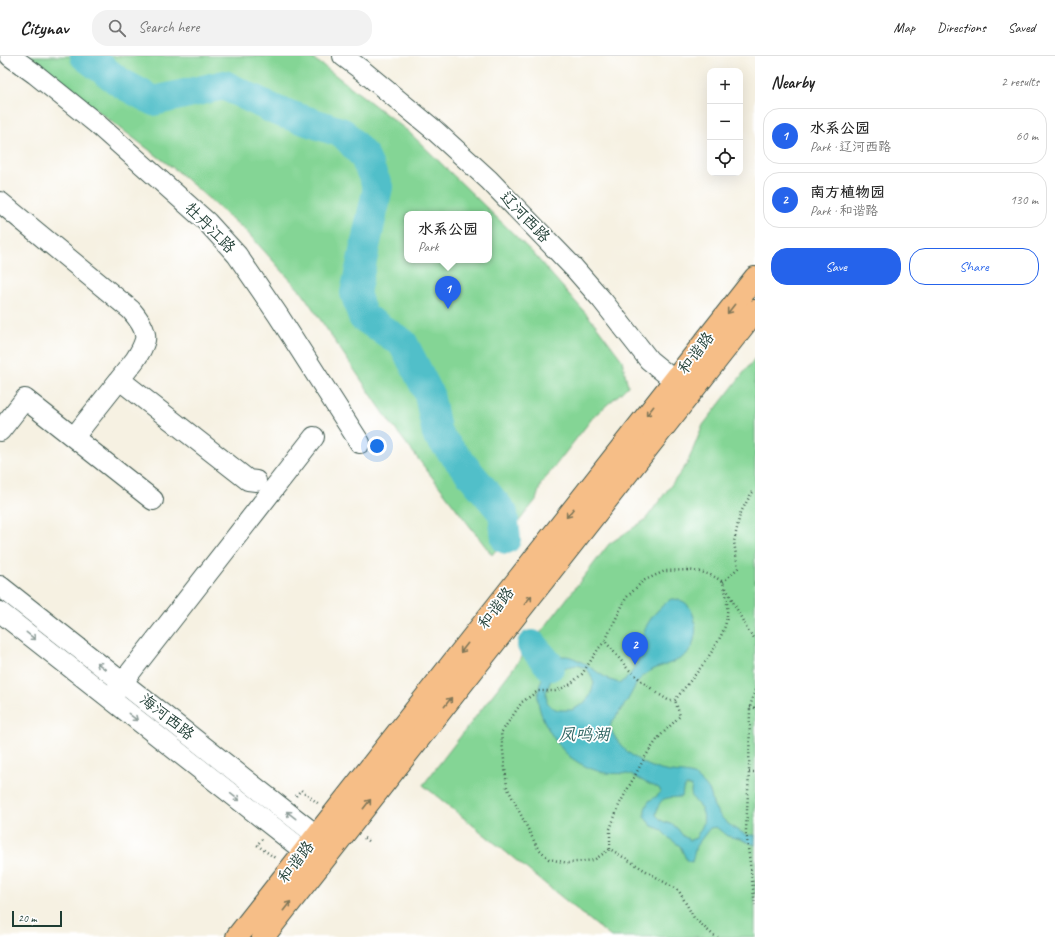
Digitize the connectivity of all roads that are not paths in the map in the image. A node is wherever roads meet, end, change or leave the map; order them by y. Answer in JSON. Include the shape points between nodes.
{"nodes":[{"id":1,"x":10,"y":56,"type":"edge"},
{"id":2,"x":343,"y":56,"type":"edge"},
{"id":3,"x":0,"y":202,"type":"edge"},
{"id":4,"x":755,"y":278,"type":"edge"},
{"id":5,"x":755,"y":312,"type":"edge"},
{"id":6,"x":120,"y":380,"type":"junction"},
{"id":7,"x":682,"y":387,"type":"junction"},
{"id":8,"x":0,"y":431,"type":"edge"},
{"id":9,"x":74,"y":437,"type":"junction"},
{"id":10,"x":314,"y":437,"type":"dead end"},
{"id":11,"x":360,"y":443,"type":"dead end"},
{"id":12,"x":256,"y":481,"type":"dead end"},
{"id":13,"x":153,"y":500,"type":"dead end"},
{"id":14,"x":0,"y":586,"type":"edge"},
{"id":15,"x":0,"y":612,"type":"edge"},
{"id":16,"x":123,"y":683,"type":"junction"},
{"id":17,"x":110,"y":699,"type":"junction"},
{"id":18,"x":319,"y":850,"type":"junction"},
{"id":19,"x":237,"y":937,"type":"edge"},
{"id":20,"x":263,"y":937,"type":"edge"}],
"edges":[{"from":1,"to":11,"type":"street","name":"牡丹江路","via":[[97,124],[207,222],[237,255]]},
{"from":2,"to":7,"type":"street","name":"辽河西路","via":[[433,129],[489,180],[574,268],[649,360]]},
{"from":3,"to":6,"type":"street","via":[[138,318],[146,339]]},
{"from":4,"to":7,"type":"main road","name":"和谐路","one_way":true},
{"from":5,"to":7,"type":"main road","name":"和谐路"},
{"from":6,"to":9,"type":"street"},
{"from":6,"to":12,"type":"street","via":[[248,480]]},
{"from":7,"to":18,"type":"main road","name":"和谐路"},
{"from":8,"to":9,"type":"street","via":[[25,399]]},
{"from":9,"to":13,"type":"street"},
{"from":10,"to":16,"type":"street"},
{"from":16,"to":14,"type":"street","name":"海河西路","one_way":true},
{"from":15,"to":17,"type":"street","name":"海河西路","one_way":true},
{"from":16,"to":17,"type":"street"},
{"from":18,"to":16,"type":"street","name":"海河西路","one_way":true},
{"from":17,"to":18,"type":"street","name":"海河西路","one_way":true},
{"from":18,"to":19,"type":"main road","name":"和谐路"},
{"from":20,"to":18,"type":"main road","name":"和谐路","one_way":true}]}
